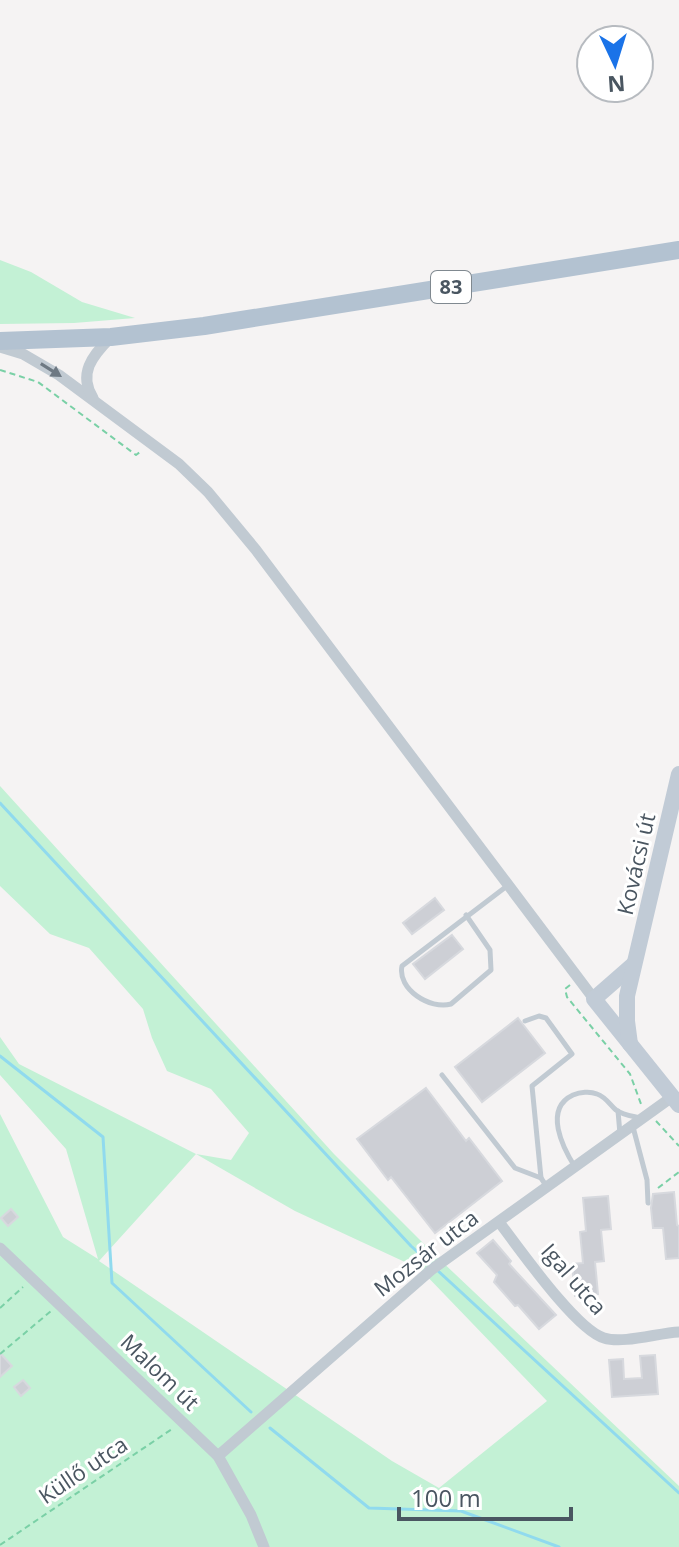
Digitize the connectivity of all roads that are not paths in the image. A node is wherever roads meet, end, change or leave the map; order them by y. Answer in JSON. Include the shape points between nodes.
{"nodes":[{"id":1,"x":679,"y":252,"type":"edge"},
{"id":2,"x":111,"y":337,"type":"junction"},
{"id":3,"x":0,"y":344,"type":"edge"},
{"id":4,"x":96,"y":402,"type":"junction"},
{"id":5,"x":679,"y":774,"type":"edge"},
{"id":6,"x":673,"y":837,"type":"edge"},
{"id":7,"x":507,"y":886,"type":"junction"},
{"id":8,"x":466,"y":915,"type":"junction"},
{"id":9,"x":634,"y":964,"type":"junction"},
{"id":10,"x":627,"y":996,"type":"junction"},
{"id":11,"x":598,"y":1004,"type":"junction"},
{"id":12,"x":525,"y":1021,"type":"dead end"},
{"id":13,"x":630,"y":1044,"type":"junction"},
{"id":14,"x":442,"y":1075,"type":"dead end"},
{"id":15,"x":676,"y":1101,"type":"edge"},
{"id":16,"x":618,"y":1111,"type":"junction"},
{"id":17,"x":646,"y":1116,"type":"junction"},
{"id":18,"x":632,"y":1126,"type":"junction"},
{"id":19,"x":620,"y":1135,"type":"junction"},
{"id":20,"x":575,"y":1168,"type":"junction"},
{"id":21,"x":544,"y":1183,"type":"junction"},
{"id":22,"x":648,"y":1203,"type":"dead end"},
{"id":23,"x":499,"y":1222,"type":"junction"},
{"id":24,"x":0,"y":1248,"type":"edge"},
{"id":25,"x":679,"y":1332,"type":"edge"},
{"id":26,"x":218,"y":1456,"type":"junction"},
{"id":27,"x":264,"y":1547,"type":"edge"}],
"edges":[{"from":1,"to":2,"type":"main road","number":"83"},
{"from":2,"to":3,"type":"main road","number":"83"},
{"from":2,"to":4,"type":"street","via":[[93,355],[86,376]]},
{"from":3,"to":4,"type":"street","one_way":true,"via":[[42,364]]},
{"from":4,"to":7,"type":"street","via":[[208,492]]},
{"from":5,"to":6,"type":"street","name":"Kovácsi út"},
{"from":6,"to":9,"type":"street","name":"Kovácsi út"},
{"from":7,"to":8,"type":"lane"},
{"from":7,"to":11,"type":"street"},
{"from":8,"to":8,"type":"lane","via":[[490,950],[491,970],[451,1004],[414,995],[403,979],[402,966]]},
{"from":9,"to":10,"type":"street","name":"Kovácsi út"},
{"from":9,"to":11,"type":"street"},
{"from":10,"to":11,"type":"street","via":[[615,1007]]},
{"from":10,"to":13,"type":"street","name":"Kovácsi út"},
{"from":11,"to":13,"type":"street"},
{"from":12,"to":21,"type":"lane","via":[[546,1018],[572,1054],[532,1086]]},
{"from":13,"to":15,"type":"street"},
{"from":14,"to":21,"type":"lane","via":[[515,1168]]},
{"from":15,"to":17,"type":"street","name":"Mozsár utca"},
{"from":16,"to":17,"type":"lane"},
{"from":16,"to":19,"type":"lane"},
{"from":16,"to":20,"type":"lane","via":[[607,1099],[589,1092],[571,1096],[560,1107],[559,1132]]},
{"from":17,"to":18,"type":"street","name":"Mozsár utca"},
{"from":18,"to":19,"type":"street","name":"Mozsár utca"},
{"from":18,"to":22,"type":"lane"},
{"from":19,"to":20,"type":"street","name":"Mozsár utca"},
{"from":20,"to":21,"type":"street","name":"Mozsár utca"},
{"from":21,"to":23,"type":"street","name":"Mozsár utca"},
{"from":23,"to":25,"type":"street","name":"Igal utca","via":[[563,1302],[602,1338]]},
{"from":23,"to":26,"type":"street","name":"Mozsár utca","via":[[436,1266]]},
{"from":24,"to":26,"type":"street","name":"Malom út"},
{"from":26,"to":27,"type":"street","name":"Malom út"}]}
